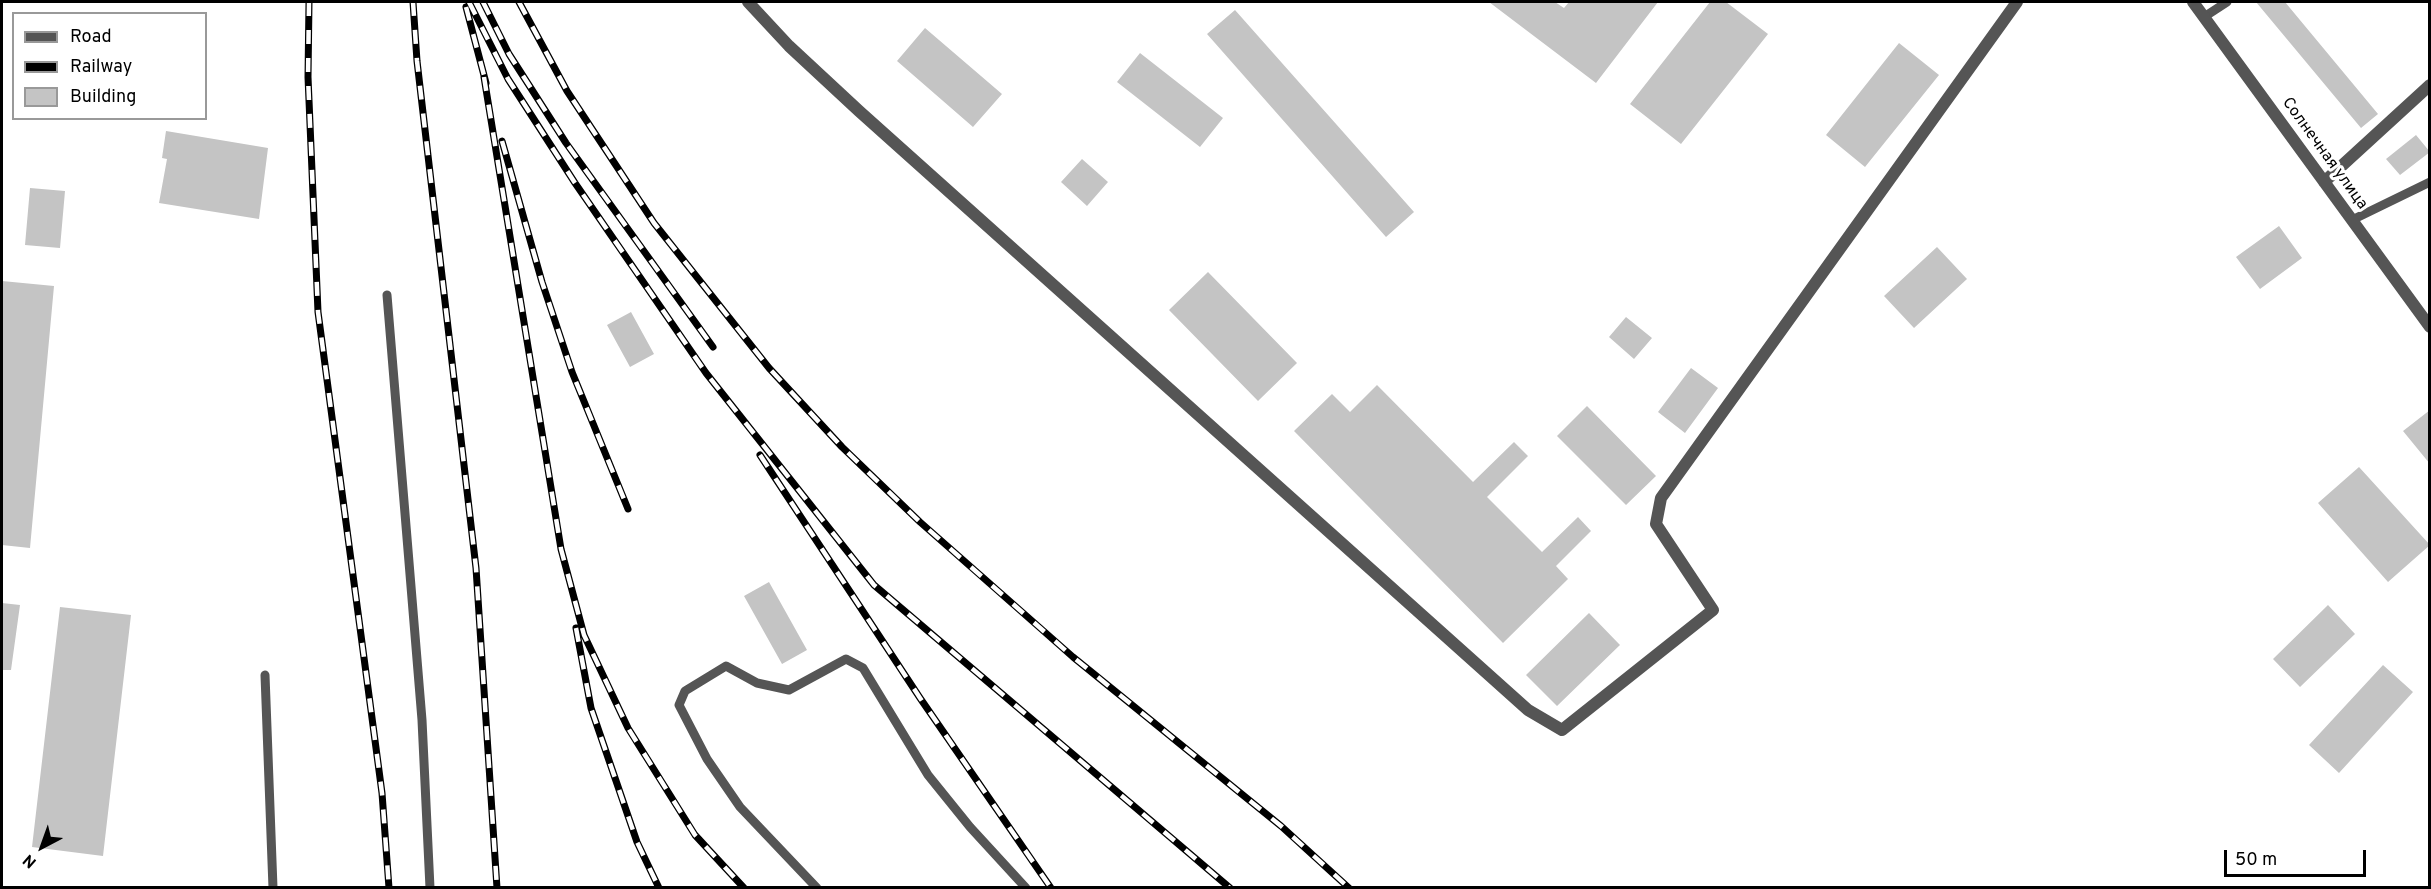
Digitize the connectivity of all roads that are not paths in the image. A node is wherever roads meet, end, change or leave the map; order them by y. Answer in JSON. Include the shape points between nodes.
{"nodes":[{"id":1,"x":748,"y":2,"type":"edge"},
{"id":2,"x":2017,"y":2,"type":"edge"},
{"id":3,"x":2193,"y":2,"type":"edge"},
{"id":4,"x":2227,"y":2,"type":"edge"},
{"id":5,"x":2204,"y":17,"type":"junction"},
{"id":6,"x":2430,"y":85,"type":"edge"},
{"id":7,"x":2324,"y":182,"type":"junction"},
{"id":8,"x":2430,"y":182,"type":"edge"},
{"id":9,"x":2352,"y":220,"type":"junction"},
{"id":10,"x":387,"y":295,"type":"dead end"},
{"id":11,"x":2430,"y":327,"type":"edge"},
{"id":12,"x":265,"y":675,"type":"dead end"},
{"id":13,"x":273,"y":888,"type":"edge"},
{"id":14,"x":430,"y":888,"type":"edge"},
{"id":15,"x":817,"y":888,"type":"edge"},
{"id":16,"x":1026,"y":888,"type":"edge"}],
"edges":[{"from":1,"to":2,"type":"street","via":[[859,111],[1528,710],[1562,730],[1713,610],[1656,524],[1661,498]]},
{"from":3,"to":5,"type":"street","name":"Солнечная улица"},
{"from":4,"to":5,"type":"lane"},
{"from":5,"to":7,"type":"street","name":"Солнечная улица"},
{"from":6,"to":7,"type":"street"},
{"from":7,"to":9,"type":"street","name":"Солнечная улица"},
{"from":8,"to":9,"type":"lane"},
{"from":9,"to":11,"type":"street","name":"Солнечная улица"},
{"from":10,"to":14,"type":"lane","via":[[422,720]]},
{"from":12,"to":13,"type":"lane"},
{"from":15,"to":16,"type":"lane","via":[[740,807],[707,759],[679,705],[685,691],[726,666],[757,683],[789,690],[846,659],[863,668],[928,775]]}]}
